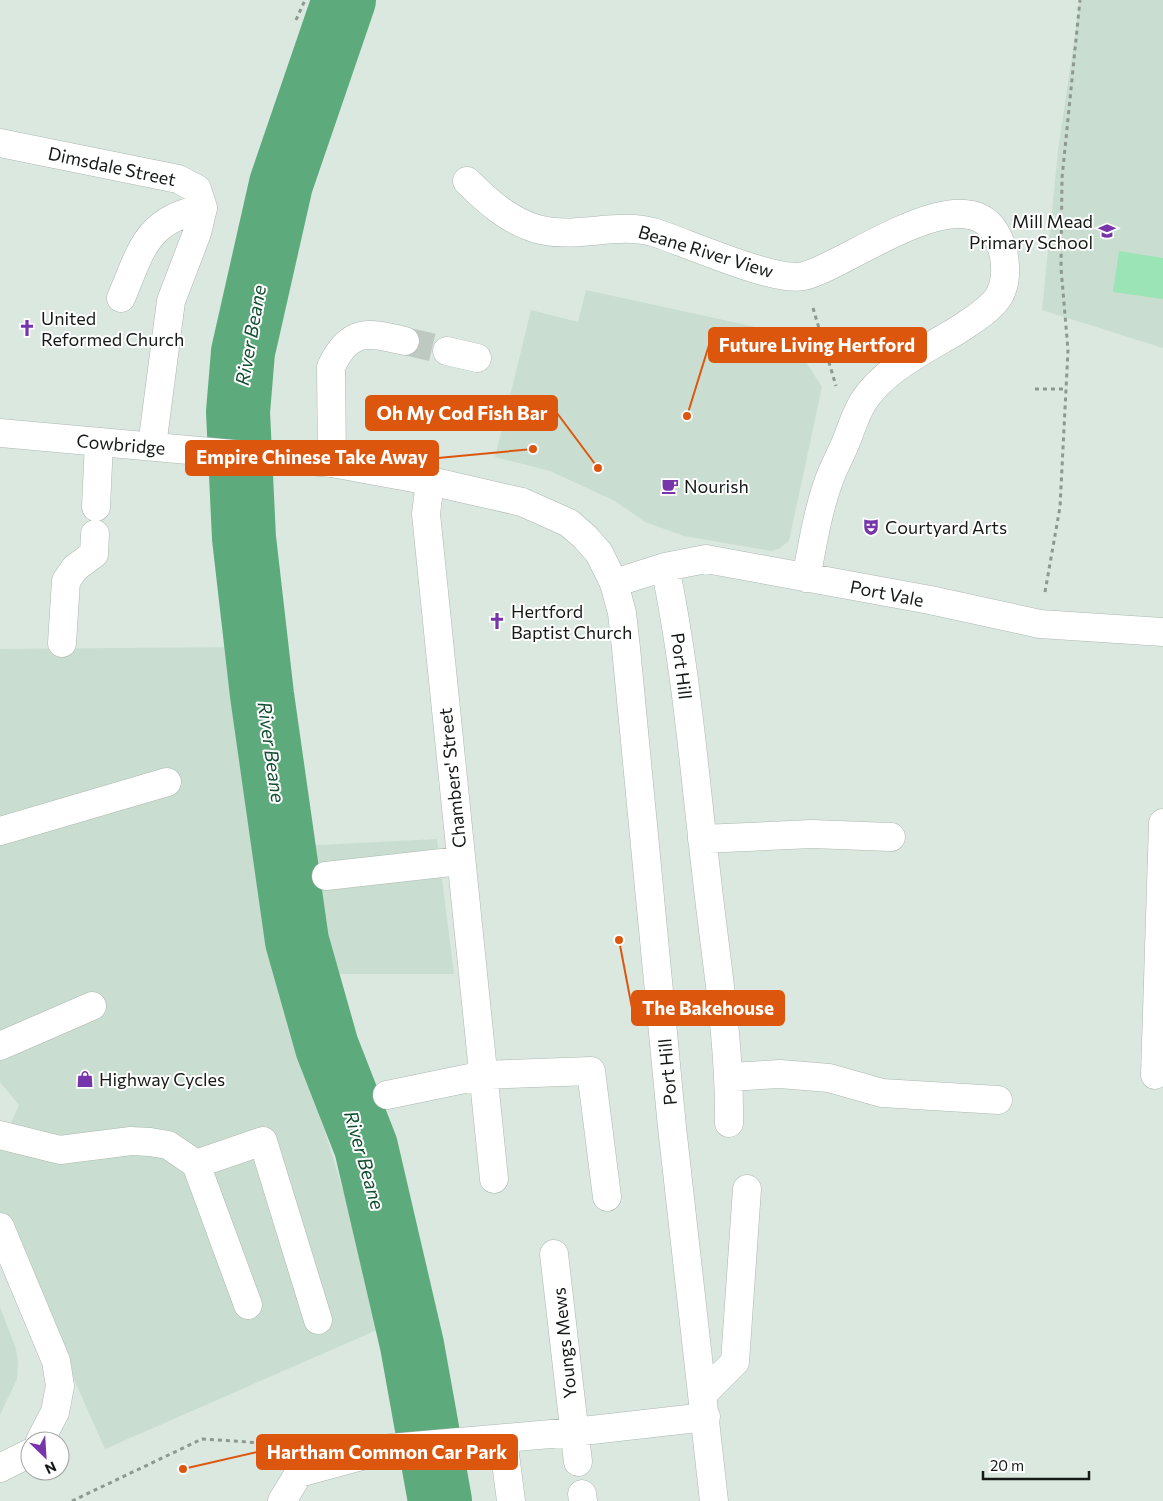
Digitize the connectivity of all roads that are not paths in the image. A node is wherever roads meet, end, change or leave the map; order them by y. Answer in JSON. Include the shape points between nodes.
{"nodes":[{"id":1,"x":0,"y":143,"type":"edge"},
{"id":2,"x":467,"y":181,"type":"dead end"},
{"id":3,"x":203,"y":208,"type":"junction"},
{"id":4,"x":121,"y":298,"type":"dead end"},
{"id":5,"x":405,"y":341,"type":"tunnel mouth"},
{"id":6,"x":447,"y":351,"type":"tunnel mouth"},
{"id":7,"x":477,"y":358,"type":"dead end"},
{"id":8,"x":0,"y":433,"type":"edge"},
{"id":9,"x":99,"y":442,"type":"junction"},
{"id":10,"x":152,"y":446,"type":"junction"},
{"id":11,"x":332,"y":463,"type":"junction"},
{"id":12,"x":430,"y":481,"type":"junction"},
{"id":13,"x":96,"y":507,"type":"dead end"},
{"id":14,"x":95,"y":534,"type":"dead end"},
{"id":15,"x":665,"y":567,"type":"junction"},
{"id":16,"x":806,"y":578,"type":"junction"},
{"id":17,"x":614,"y":583,"type":"junction"},
{"id":18,"x":1163,"y":632,"type":"edge"},
{"id":19,"x":62,"y":643,"type":"dead end"},
{"id":20,"x":167,"y":782,"type":"dead end"},
{"id":21,"x":1163,"y":823,"type":"edge"},
{"id":22,"x":0,"y":831,"type":"edge"},
{"id":23,"x":891,"y":837,"type":"dead end"},
{"id":24,"x":702,"y":839,"type":"junction"},
{"id":25,"x":460,"y":862,"type":"junction"},
{"id":26,"x":326,"y":876,"type":"dead end"},
{"id":27,"x":92,"y":1006,"type":"dead end"},
{"id":28,"x":0,"y":1046,"type":"edge"},
{"id":29,"x":484,"y":1075,"type":"junction"},
{"id":30,"x":1156,"y":1075,"type":"dead end"},
{"id":31,"x":730,"y":1077,"type":"junction"},
{"id":32,"x":388,"y":1095,"type":"dead end"},
{"id":33,"x":998,"y":1100,"type":"dead end"},
{"id":34,"x":729,"y":1123,"type":"dead end"},
{"id":35,"x":0,"y":1135,"type":"edge"},
{"id":36,"x":196,"y":1164,"type":"junction"},
{"id":37,"x":494,"y":1179,"type":"dead end"},
{"id":38,"x":747,"y":1189,"type":"dead end"},
{"id":39,"x":606,"y":1197,"type":"dead end"},
{"id":40,"x":0,"y":1227,"type":"edge"},
{"id":41,"x":554,"y":1254,"type":"dead end"},
{"id":42,"x":6,"y":1264,"type":"edge"},
{"id":43,"x":248,"y":1305,"type":"dead end"},
{"id":44,"x":318,"y":1320,"type":"dead end"},
{"id":45,"x":704,"y":1406,"type":"junction"},
{"id":46,"x":45,"y":1431,"type":"edge"},
{"id":47,"x":574,"y":1432,"type":"junction"},
{"id":48,"x":503,"y":1439,"type":"junction"},
{"id":49,"x":20,"y":1458,"type":"edge"},
{"id":50,"x":578,"y":1462,"type":"dead end"},
{"id":51,"x":0,"y":1468,"type":"edge"},
{"id":52,"x":282,"y":1501,"type":"edge"},
{"id":53,"x":511,"y":1501,"type":"edge"},
{"id":54,"x":714,"y":1501,"type":"edge"}],
"edges":[{"from":1,"to":3,"type":"street","name":"Dimsdale Street","via":[[178,179],[197,189]]},
{"from":2,"to":16,"type":"street","name":"Beane River View","via":[[507,215],[535,228],[555,232],[630,228],[773,273],[802,277],[920,222],[956,212],[978,217],[995,230],[1003,253],[1005,276],[998,298],[976,318],[874,386],[861,405],[828,484]]},
{"from":3,"to":4,"type":"street","via":[[180,213],[159,226],[147,239]]},
{"from":3,"to":10,"type":"street","via":[[171,301]]},
{"from":5,"to":11,"type":"street","via":[[375,334],[361,336],[338,353],[331,367]]},
{"from":6,"to":7,"type":"street"},
{"from":8,"to":9,"type":"street","name":"Cowbridge"},
{"from":9,"to":10,"type":"street","name":"Cowbridge"},
{"from":9,"to":13,"type":"street"},
{"from":10,"to":11,"type":"street","name":"Cowbridge"},
{"from":11,"to":12,"type":"street","name":"Cowbridge"},
{"from":12,"to":17,"type":"street","name":"Cowbridge","via":[[522,502],[569,523],[599,553]]},
{"from":12,"to":25,"type":"street","name":"Chambers' Street","via":[[426,514]]},
{"from":14,"to":19,"type":"street","via":[[94,554],[75,568],[66,581]]},
{"from":15,"to":16,"type":"street","name":"Port Vale","via":[[706,559]]},
{"from":15,"to":17,"type":"street","name":"Port Vale"},
{"from":15,"to":24,"type":"street","name":"Port Hill","via":[[678,629]]},
{"from":16,"to":18,"type":"street","name":"Port Vale","via":[[1040,624]]},
{"from":17,"to":45,"type":"street","name":"Port Hill","via":[[626,648],[668,1090]]},
{"from":20,"to":22,"type":"street"},
{"from":21,"to":30,"type":"street"},
{"from":23,"to":24,"type":"street","via":[[812,834]]},
{"from":24,"to":31,"type":"street","name":"Port Hill"},
{"from":25,"to":26,"type":"street"},
{"from":25,"to":29,"type":"street","name":"Chambers' Street"},
{"from":27,"to":28,"type":"street"},
{"from":29,"to":32,"type":"street"},
{"from":29,"to":37,"type":"street","name":"Chambers' Street"},
{"from":29,"to":39,"type":"street","via":[[590,1070]]},
{"from":31,"to":33,"type":"street","via":[[780,1074],[829,1078],[882,1093]]},
{"from":31,"to":34,"type":"street","name":"Port Hill"},
{"from":35,"to":36,"type":"street","via":[[60,1150],[150,1142],[168,1145]]},
{"from":36,"to":43,"type":"street"},
{"from":36,"to":44,"type":"street","via":[[264,1141]]},
{"from":38,"to":45,"type":"street","via":[[736,1362]]},
{"from":40,"to":42,"type":"street"},
{"from":41,"to":47,"type":"street","name":"Youngs Mews"},
{"from":42,"to":46,"type":"street","via":[[56,1361],[60,1386],[55,1412]]},
{"from":45,"to":47,"type":"street"},
{"from":45,"to":54,"type":"street","name":"Port Hill"},
{"from":47,"to":48,"type":"street"},
{"from":47,"to":50,"type":"street","name":"Youngs Mews"},
{"from":48,"to":52,"type":"street","via":[[391,1448],[299,1473]]},
{"from":48,"to":53,"type":"street"},
{"from":49,"to":51,"type":"street"}]}
